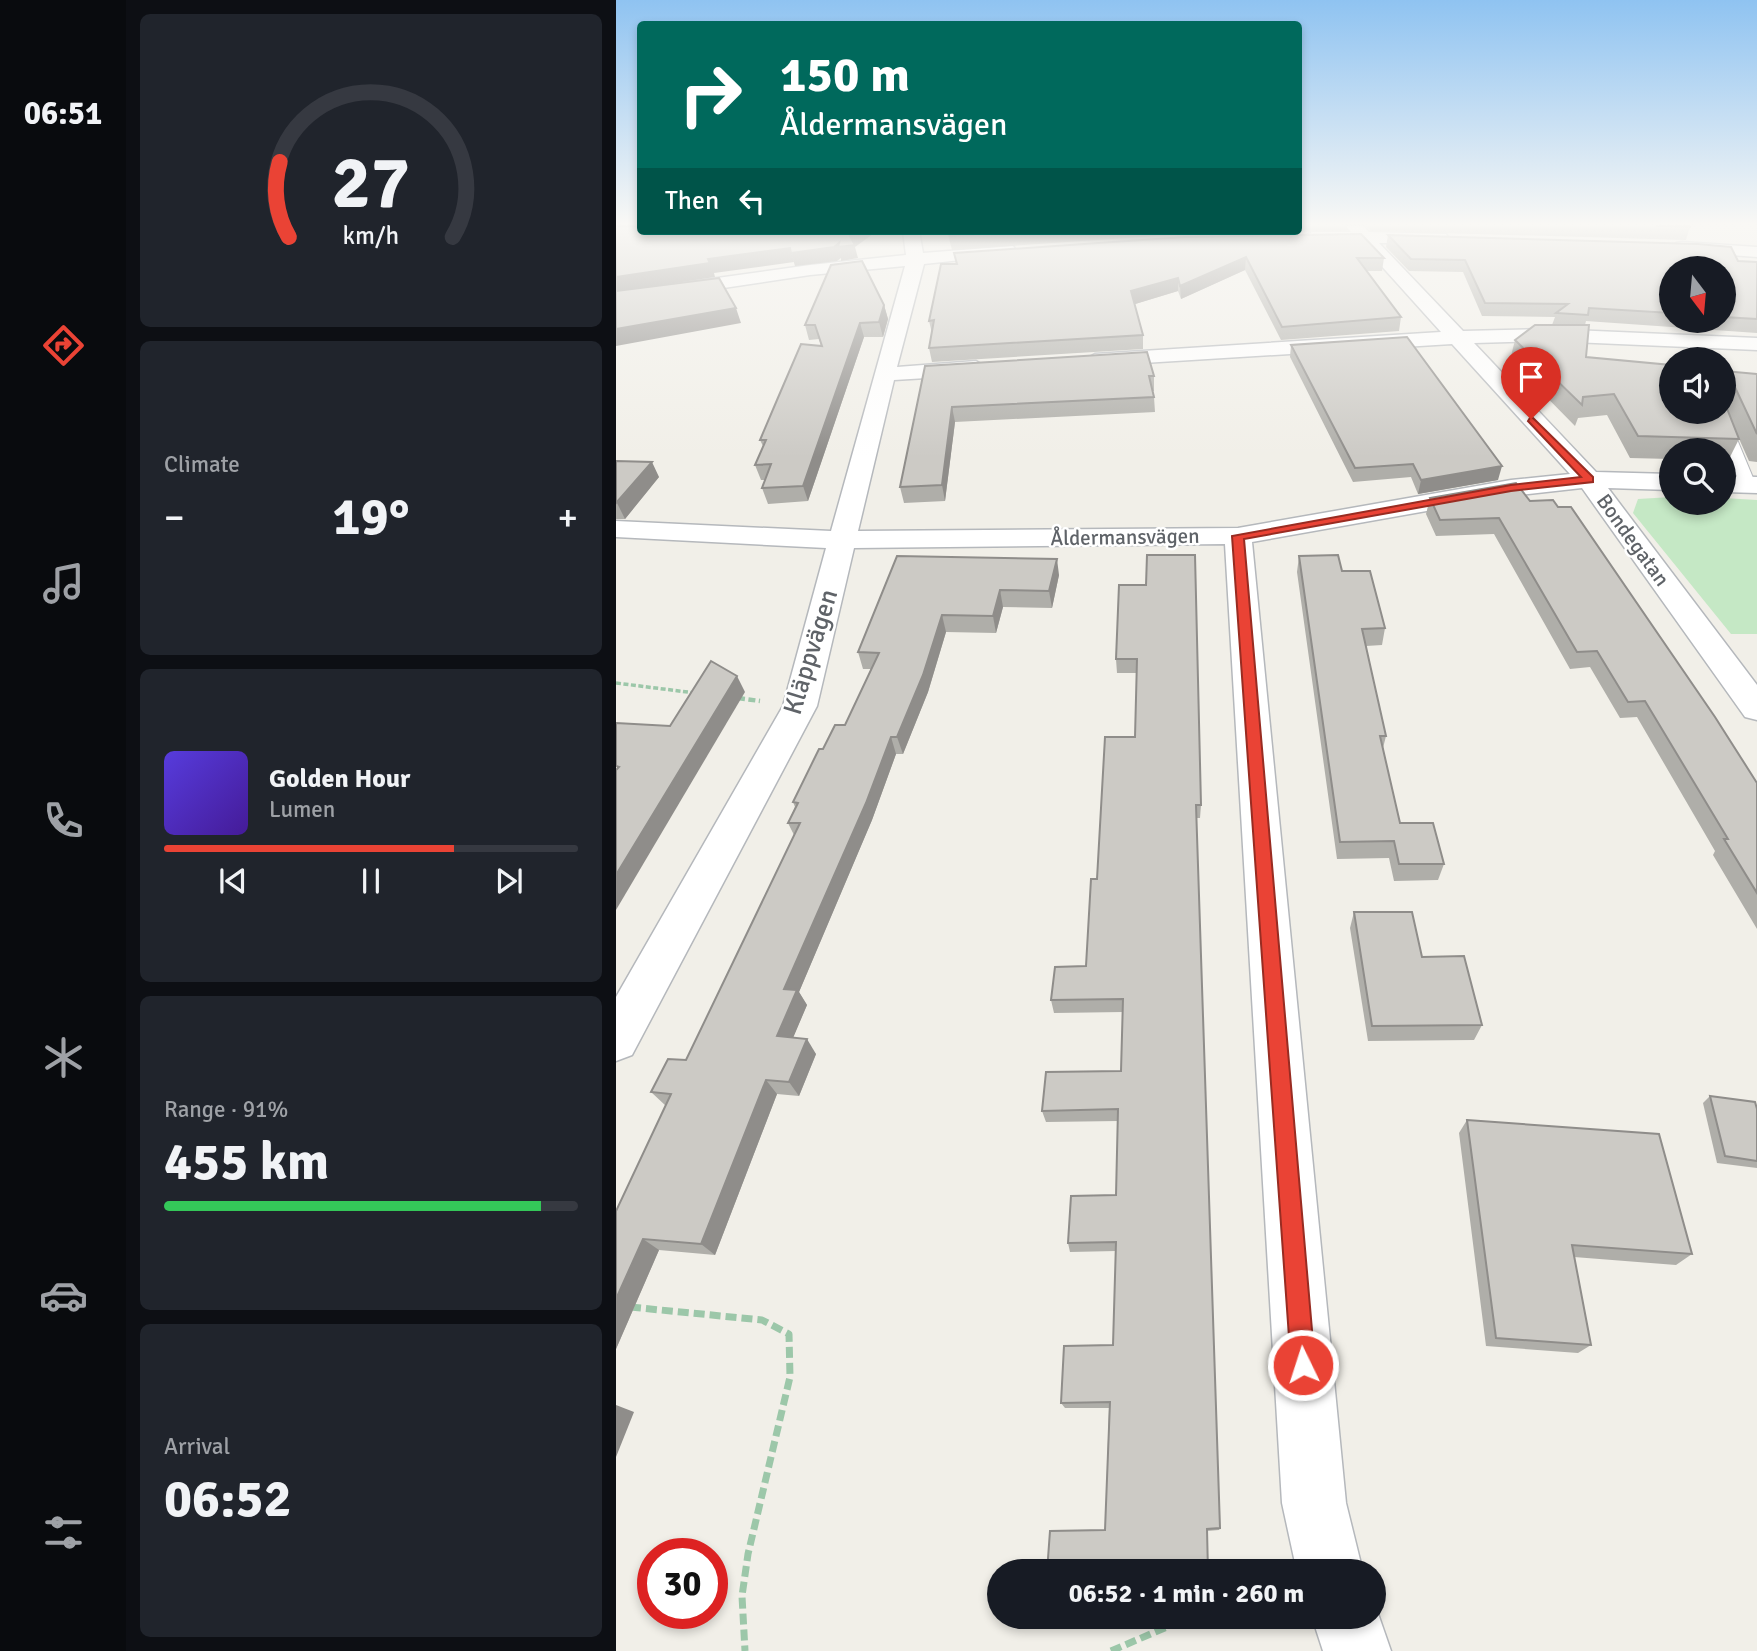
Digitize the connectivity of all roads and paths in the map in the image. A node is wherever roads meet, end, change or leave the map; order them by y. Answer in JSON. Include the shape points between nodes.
{"nodes":[{"id":1,"x":902,"y":303,"type":"edge"},
{"id":2,"x":1424,"y":303,"type":"edge"},
{"id":3,"x":1455,"y":338,"type":"junction"},
{"id":4,"x":1757,"y":344,"type":"edge"},
{"id":5,"x":1667,"y":347,"type":"edge"},
{"id":6,"x":1726,"y":347,"type":"edge"},
{"id":7,"x":1076,"y":361,"type":"edge"},
{"id":8,"x":994,"y":367,"type":"edge"},
{"id":9,"x":885,"y":374,"type":"junction"},
{"id":10,"x":1724,"y":424,"type":"edge"},
{"id":11,"x":1589,"y":480,"type":"junction"},
{"id":12,"x":1659,"y":482,"type":"edge"},
{"id":13,"x":1743,"y":485,"type":"edge"},
{"id":14,"x":616,"y":530,"type":"edge"},
{"id":15,"x":1238,"y":536,"type":"junction"},
{"id":16,"x":843,"y":540,"type":"junction"},
{"id":17,"x":616,"y":683,"type":"edge"},
{"id":18,"x":708,"y":695,"type":"edge"},
{"id":19,"x":734,"y":698,"type":"edge"},
{"id":20,"x":800,"y":706,"type":"junction"},
{"id":21,"x":1757,"y":709,"type":"edge"},
{"id":22,"x":616,"y":1040,"type":"edge"},
{"id":23,"x":616,"y":1305,"type":"edge"},
{"id":24,"x":1327,"y":1559,"type":"edge"},
{"id":25,"x":1162,"y":1629,"type":"edge"},
{"id":26,"x":1350,"y":1629,"type":"edge"},
{"id":27,"x":745,"y":1651,"type":"edge"},
{"id":28,"x":1111,"y":1651,"type":"edge"},
{"id":29,"x":1357,"y":1651,"type":"edge"}],
"edges":[{"from":1,"to":9,"type":"street","name":"Kläppvägen"},
{"from":2,"to":3,"type":"street","name":"Bondegatan"},
{"from":3,"to":5,"type":"street","via":[[1549,335]]},
{"from":3,"to":7,"type":"street"},
{"from":3,"to":11,"type":"street","name":"Bondegatan"},
{"from":4,"to":6,"type":"street"},
{"from":8,"to":9,"type":"street"},
{"from":9,"to":16,"type":"street","name":"Kläppvägen"},
{"from":10,"to":13,"type":"lane"},
{"from":11,"to":12,"type":"street","name":"Åldermansvägen"},
{"from":11,"to":15,"type":"street","name":"Åldermansvägen","via":[[1511,488]]},
{"from":11,"to":21,"type":"street","name":"Bondegatan"},
{"from":14,"to":16,"type":"street","name":"Åldermansvägen"},
{"from":15,"to":16,"type":"street","name":"Åldermansvägen"},
{"from":15,"to":24,"type":"street","via":[[1314,1503]]},
{"from":16,"to":20,"type":"street","name":"Kläppvägen"},
{"from":17,"to":18,"type":"path"},
{"from":19,"to":20,"type":"path"},
{"from":20,"to":22,"type":"street","name":"Kläppvägen"},
{"from":23,"to":27,"type":"path","via":[[762,1320],[789,1334],[790,1377],[742,1596]]},
{"from":25,"to":28,"type":"path"},
{"from":26,"to":29,"type":"street"}]}
